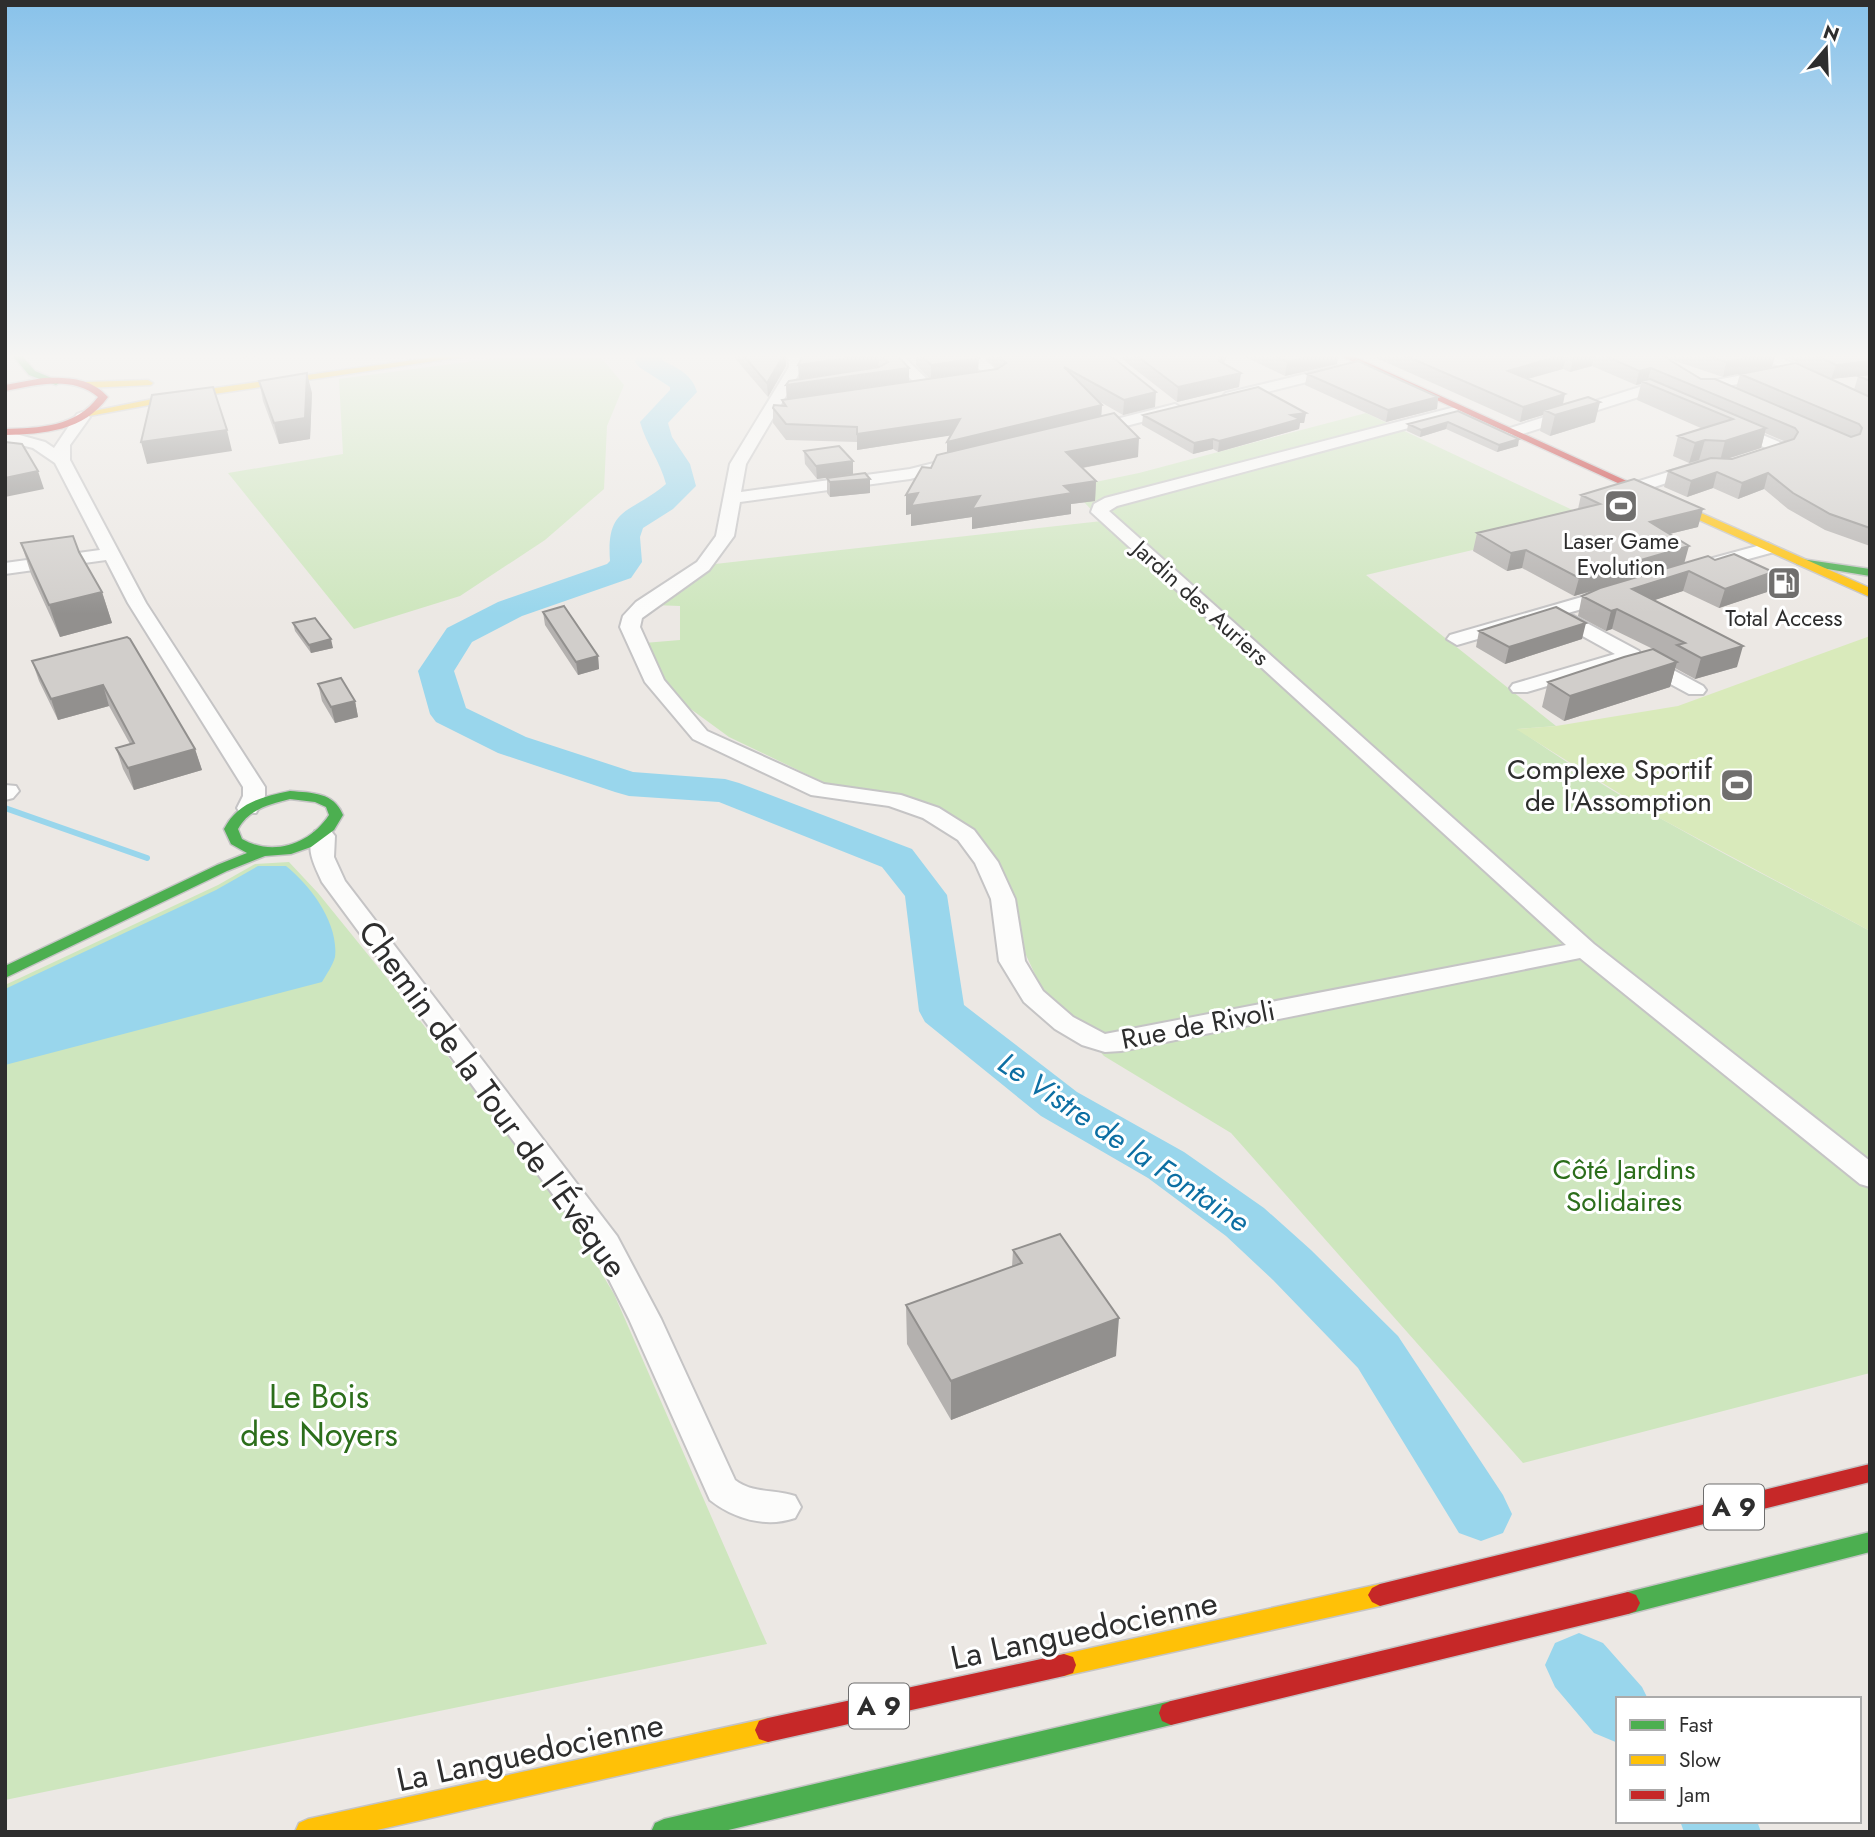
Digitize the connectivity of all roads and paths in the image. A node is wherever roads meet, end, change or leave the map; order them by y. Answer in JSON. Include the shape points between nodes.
{"nodes":[{"id":1,"x":29,"y":442,"type":"edge"},
{"id":2,"x":65,"y":442,"type":"edge"},
{"id":3,"x":751,"y":442,"type":"edge"},
{"id":4,"x":1339,"y":442,"type":"edge"},
{"id":5,"x":1534,"y":442,"type":"edge"},
{"id":6,"x":1766,"y":442,"type":"edge"},
{"id":7,"x":62,"y":460,"type":"junction"},
{"id":8,"x":965,"y":460,"type":"edge"},
{"id":9,"x":1746,"y":461,"type":"edge"},
{"id":10,"x":1713,"y":467,"type":"edge"},
{"id":11,"x":1636,"y":488,"type":"junction"},
{"id":12,"x":733,"y":498,"type":"junction"},
{"id":13,"x":1768,"y":548,"type":"junction"},
{"id":14,"x":111,"y":554,"type":"junction"},
{"id":15,"x":1801,"y":562,"type":"junction"},
{"id":16,"x":5,"y":569,"type":"edge"},
{"id":17,"x":1692,"y":570,"type":"edge"},
{"id":18,"x":1870,"y":573,"type":"edge"},
{"id":19,"x":1628,"y":589,"type":"edge"},
{"id":20,"x":1870,"y":593,"type":"edge"},
{"id":21,"x":1552,"y":612,"type":"junction"},
{"id":22,"x":1457,"y":639,"type":"dead end"},
{"id":23,"x":1632,"y":655,"type":"junction"},
{"id":24,"x":1520,"y":688,"type":"dead end"},
{"id":25,"x":1696,"y":690,"type":"dead end"},
{"id":26,"x":235,"y":757,"type":"junction"},
{"id":27,"x":290,"y":795,"type":"junction"},
{"id":28,"x":248,"y":808,"type":"junction"},
{"id":29,"x":323,"y":836,"type":"junction"},
{"id":30,"x":288,"y":850,"type":"junction"},
{"id":31,"x":262,"y":852,"type":"junction"},
{"id":32,"x":334,"y":882,"type":"junction"},
{"id":33,"x":1585,"y":949,"type":"junction"},
{"id":34,"x":5,"y":972,"type":"edge"},
{"id":35,"x":1870,"y":1177,"type":"edge"},
{"id":36,"x":1870,"y":1473,"type":"edge"},
{"id":37,"x":783,"y":1507,"type":"dead end"},
{"id":38,"x":1870,"y":1542,"type":"edge"},
{"id":39,"x":308,"y":1832,"type":"edge"},
{"id":40,"x":664,"y":1832,"type":"edge"}],
"edges":[{"from":1,"to":7,"type":"street"},
{"from":2,"to":7,"type":"street"},
{"from":3,"to":12,"type":"street","name":"Rue de Rivoli","via":[[738,464]]},
{"from":4,"to":33,"type":"street","name":"Jardin des Auriers","via":[[1111,502],[1100,512]]},
{"from":5,"to":11,"type":"main road"},
{"from":6,"to":9,"type":"street","via":[[1783,449]]},
{"from":7,"to":14,"type":"street"},
{"from":8,"to":12,"type":"street","via":[[909,474]]},
{"from":10,"to":11,"type":"street"},
{"from":11,"to":13,"type":"main road"},
{"from":12,"to":33,"type":"street","name":"Rue de Rivoli","via":[[725,536],[703,566],[633,616],[630,627],[654,682],[700,735],[819,790],[893,800],[931,813],[966,835],[986,862],[1003,899],[1012,961],[1032,996],[1091,1039],[1121,1042]]},
{"from":13,"to":15,"type":"main road"},
{"from":13,"to":17,"type":"street"},
{"from":14,"to":16,"type":"street"},
{"from":14,"to":26,"type":"street"},
{"from":15,"to":18,"type":"main road"},
{"from":15,"to":20,"type":"main road"},
{"from":19,"to":21,"type":"street"},
{"from":21,"to":22,"type":"street"},
{"from":21,"to":23,"type":"street"},
{"from":23,"to":24,"type":"street"},
{"from":23,"to":25,"type":"street"},
{"from":26,"to":27,"type":"street"},
{"from":26,"to":28,"type":"street","via":[[254,787]]},
{"from":27,"to":28,"type":"main road"},
{"from":27,"to":29,"type":"main road","via":[[326,800],[334,807],[334,826]]},
{"from":28,"to":31,"type":"main road","via":[[237,817],[227,840]]},
{"from":29,"to":30,"type":"main road"},
{"from":29,"to":32,"type":"street","name":"Chemin de la Tour de l'Évêque","via":[[322,857]]},
{"from":30,"to":31,"type":"main road"},
{"from":30,"to":32,"type":"street","name":"Chemin de la Tour de l'Évêque"},
{"from":31,"to":34,"type":"main road"},
{"from":32,"to":37,"type":"street","name":"Chemin de la Tour de l'Évêque","via":[[606,1244],[722,1490],[738,1503]]},
{"from":33,"to":35,"type":"street"},
{"from":36,"to":39,"type":"main road","name":"La Languedocienne","number":"A 9","via":[[1450,1580]]},
{"from":38,"to":40,"type":"main road","number":"A 9","via":[[1481,1640]]}]}
